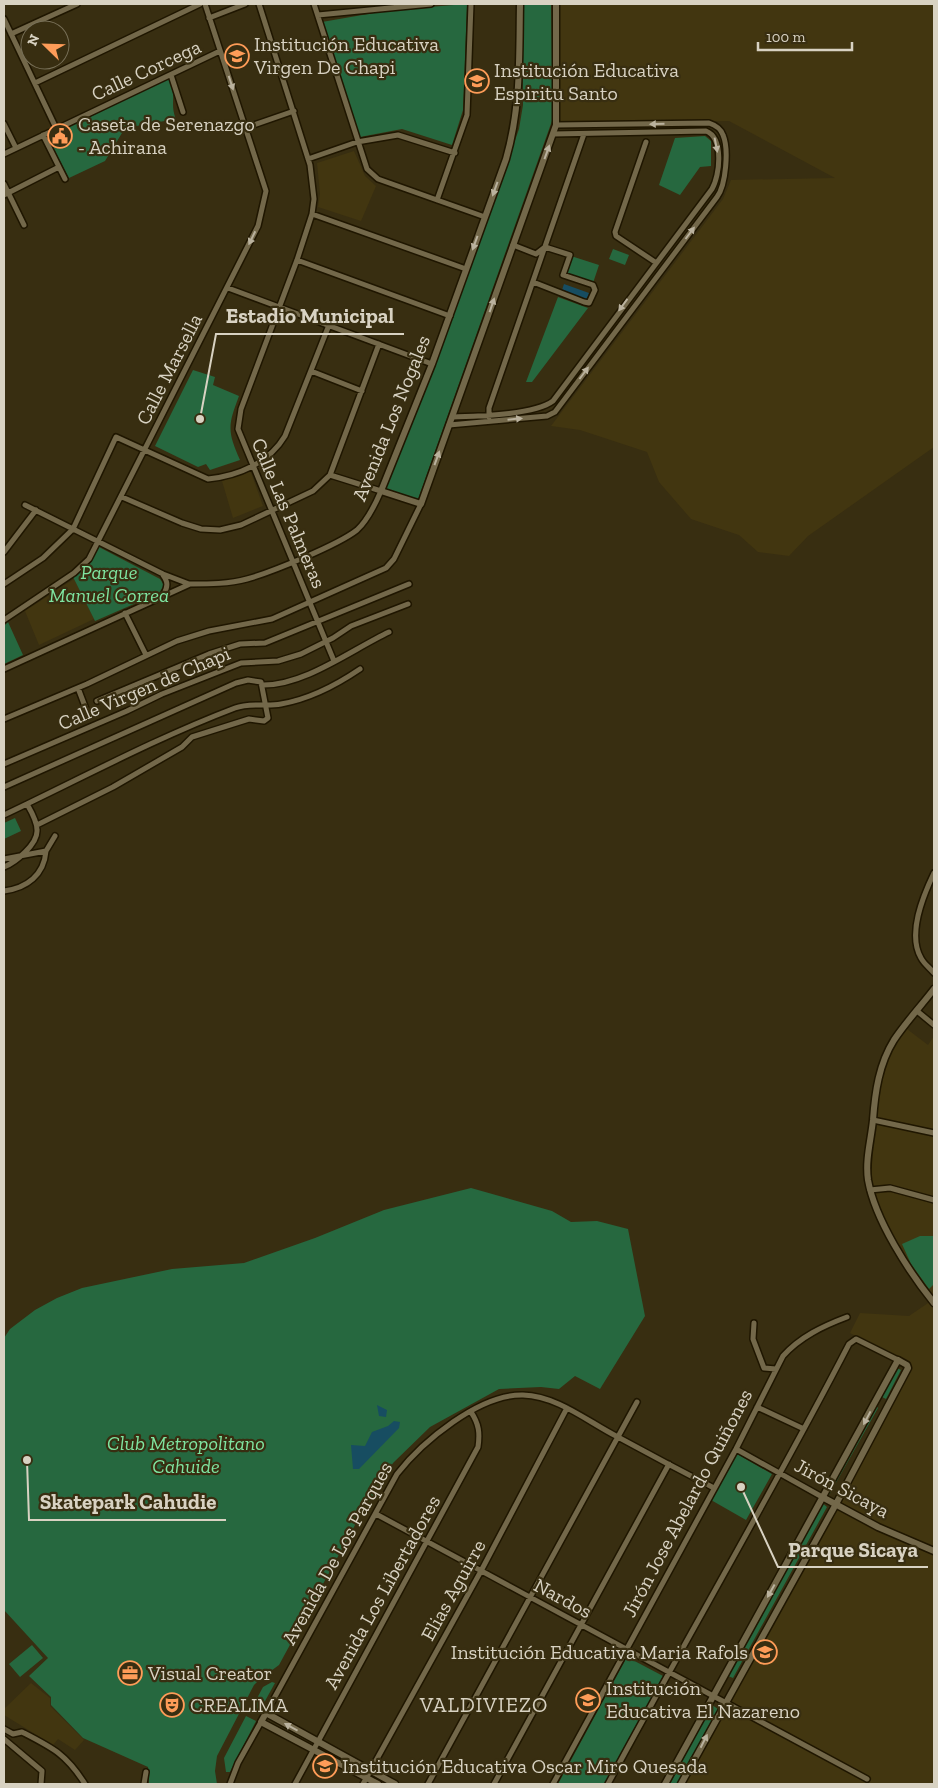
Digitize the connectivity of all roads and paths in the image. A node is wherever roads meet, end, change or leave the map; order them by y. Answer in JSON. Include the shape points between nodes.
{"nodes":[{"id":1,"x":77,"y":4,"type":"edge"},
{"id":2,"x":200,"y":4,"type":"edge"},
{"id":3,"x":204,"y":4,"type":"edge"},
{"id":4,"x":245,"y":4,"type":"edge"},
{"id":5,"x":258,"y":4,"type":"edge"},
{"id":6,"x":314,"y":4,"type":"edge"},
{"id":7,"x":431,"y":4,"type":"edge"},
{"id":8,"x":471,"y":4,"type":"edge"},
{"id":9,"x":520,"y":4,"type":"edge"},
{"id":10,"x":556,"y":4,"type":"edge"},
{"id":11,"x":318,"y":15,"type":"junction"},
{"id":12,"x":209,"y":18,"type":"junction"},
{"id":13,"x":4,"y":19,"type":"edge"},
{"id":14,"x":11,"y":34,"type":"junction"},
{"id":15,"x":220,"y":52,"type":"junction"},
{"id":16,"x":171,"y":75,"type":"junction"},
{"id":17,"x":34,"y":83,"type":"junction"},
{"id":18,"x":294,"y":111,"type":"junction"},
{"id":19,"x":183,"y":112,"type":"dead end"},
{"id":20,"x":683,"y":123,"type":"junction"},
{"id":21,"x":4,"y":124,"type":"edge"},
{"id":22,"x":556,"y":125,"type":"junction"},
{"id":23,"x":56,"y":128,"type":"junction"},
{"id":24,"x":245,"y":128,"type":"junction"},
{"id":25,"x":683,"y":132,"type":"junction"},
{"id":26,"x":553,"y":134,"type":"junction"},
{"id":27,"x":584,"y":134,"type":"junction"},
{"id":28,"x":43,"y":135,"type":"junction"},
{"id":29,"x":357,"y":142,"type":"junction"},
{"id":30,"x":646,"y":142,"type":"dead end"},
{"id":31,"x":16,"y":148,"type":"junction"},
{"id":32,"x":4,"y":154,"type":"edge"},
{"id":33,"x":455,"y":154,"type":"junction"},
{"id":34,"x":308,"y":159,"type":"junction"},
{"id":35,"x":59,"y":167,"type":"junction"},
{"id":36,"x":65,"y":179,"type":"dead end"},
{"id":37,"x":4,"y":184,"type":"edge"},
{"id":38,"x":6,"y":194,"type":"edge"},
{"id":39,"x":437,"y":200,"type":"junction"},
{"id":40,"x":312,"y":214,"type":"junction"},
{"id":41,"x":485,"y":217,"type":"junction"},
{"id":42,"x":24,"y":225,"type":"dead end"},
{"id":43,"x":513,"y":246,"type":"junction"},
{"id":44,"x":545,"y":247,"type":"junction"},
{"id":45,"x":297,"y":260,"type":"junction"},
{"id":46,"x":655,"y":262,"type":"junction"},
{"id":47,"x":466,"y":269,"type":"junction"},
{"id":48,"x":533,"y":282,"type":"junction"},
{"id":49,"x":228,"y":288,"type":"junction"},
{"id":50,"x":278,"y":306,"type":"junction"},
{"id":51,"x":450,"y":316,"type":"junction"},
{"id":52,"x":329,"y":325,"type":"junction"},
{"id":53,"x":379,"y":344,"type":"junction"},
{"id":54,"x":432,"y":364,"type":"junction"},
{"id":55,"x":311,"y":371,"type":"junction"},
{"id":56,"x":362,"y":391,"type":"junction"},
{"id":57,"x":452,"y":417,"type":"junction"},
{"id":58,"x":490,"y":418,"type":"junction"},
{"id":59,"x":450,"y":425,"type":"junction"},
{"id":60,"x":144,"y":451,"type":"junction"},
{"id":61,"x":253,"y":466,"type":"junction"},
{"id":62,"x":330,"y":475,"type":"junction"},
{"id":63,"x":381,"y":491,"type":"junction"},
{"id":64,"x":122,"y":497,"type":"junction"},
{"id":65,"x":420,"y":504,"type":"junction"},
{"id":66,"x":25,"y":505,"type":"dead end"},
{"id":67,"x":36,"y":510,"type":"junction"},
{"id":68,"x":272,"y":511,"type":"junction"},
{"id":69,"x":73,"y":529,"type":"junction"},
{"id":70,"x":99,"y":543,"type":"junction"},
{"id":71,"x":4,"y":552,"type":"edge"},
{"id":72,"x":293,"y":561,"type":"junction"},
{"id":73,"x":163,"y":574,"type":"junction"},
{"id":74,"x":4,"y":584,"type":"edge"},
{"id":75,"x":190,"y":584,"type":"junction"},
{"id":76,"x":409,"y":584,"type":"dead end"},
{"id":77,"x":164,"y":595,"type":"junction"},
{"id":78,"x":310,"y":603,"type":"junction"},
{"id":79,"x":408,"y":604,"type":"dead end"},
{"id":80,"x":125,"y":614,"type":"junction"},
{"id":81,"x":4,"y":620,"type":"edge"},
{"id":82,"x":318,"y":622,"type":"junction"},
{"id":83,"x":389,"y":632,"type":"dead end"},
{"id":84,"x":327,"y":642,"type":"junction"},
{"id":85,"x":146,"y":655,"type":"junction"},
{"id":86,"x":334,"y":660,"type":"junction"},
{"id":87,"x":4,"y":669,"type":"edge"},
{"id":88,"x":360,"y":669,"type":"dead end"},
{"id":89,"x":262,"y":685,"type":"junction"},
{"id":90,"x":78,"y":688,"type":"junction"},
{"id":91,"x":97,"y":701,"type":"dead end"},
{"id":92,"x":265,"y":704,"type":"junction"},
{"id":93,"x":89,"y":717,"type":"dead end"},
{"id":94,"x":4,"y":719,"type":"edge"},
{"id":95,"x":4,"y":764,"type":"edge"},
{"id":96,"x":4,"y":787,"type":"edge"},
{"id":97,"x":27,"y":804,"type":"junction"},
{"id":98,"x":4,"y":815,"type":"edge"},
{"id":99,"x":37,"y":825,"type":"junction"},
{"id":100,"x":55,"y":836,"type":"dead end"},
{"id":101,"x":46,"y":851,"type":"junction"},
{"id":102,"x":18,"y":858,"type":"junction"},
{"id":103,"x":4,"y":859,"type":"edge"},
{"id":104,"x":4,"y":867,"type":"edge"},
{"id":105,"x":934,"y":874,"type":"edge"},
{"id":106,"x":4,"y":891,"type":"edge"},
{"id":107,"x":934,"y":973,"type":"edge"},
{"id":108,"x":934,"y":990,"type":"edge"},
{"id":109,"x":916,"y":1011,"type":"junction"},
{"id":110,"x":934,"y":1025,"type":"edge"},
{"id":111,"x":872,"y":1120,"type":"junction"},
{"id":112,"x":934,"y":1133,"type":"edge"},
{"id":113,"x":870,"y":1190,"type":"junction"},
{"id":114,"x":934,"y":1200,"type":"edge"},
{"id":115,"x":934,"y":1303,"type":"edge"},
{"id":116,"x":847,"y":1317,"type":"dead end"},
{"id":117,"x":754,"y":1323,"type":"dead end"},
{"id":118,"x":898,"y":1360,"type":"junction"},
{"id":119,"x":776,"y":1369,"type":"junction"},
{"id":120,"x":876,"y":1400,"type":"junction"},
{"id":121,"x":637,"y":1402,"type":"dead end"},
{"id":122,"x":888,"y":1406,"type":"junction"},
{"id":123,"x":757,"y":1407,"type":"junction"},
{"id":124,"x":567,"y":1408,"type":"junction"},
{"id":125,"x":471,"y":1412,"type":"junction"},
{"id":126,"x":804,"y":1429,"type":"junction"},
{"id":127,"x":619,"y":1438,"type":"junction"},
{"id":128,"x":736,"y":1450,"type":"junction"},
{"id":129,"x":669,"y":1464,"type":"junction"},
{"id":130,"x":779,"y":1472,"type":"junction"},
{"id":131,"x":714,"y":1488,"type":"junction"},
{"id":132,"x":824,"y":1498,"type":"junction"},
{"id":133,"x":836,"y":1504,"type":"junction"},
{"id":134,"x":376,"y":1514,"type":"junction"},
{"id":135,"x":426,"y":1541,"type":"junction"},
{"id":136,"x":934,"y":1550,"type":"edge"},
{"id":137,"x":481,"y":1571,"type":"junction"},
{"id":138,"x":529,"y":1597,"type":"junction"},
{"id":139,"x":581,"y":1625,"type":"junction"},
{"id":140,"x":625,"y":1649,"type":"junction"},
{"id":141,"x":668,"y":1672,"type":"junction"},
{"id":142,"x":712,"y":1697,"type":"junction"},
{"id":143,"x":724,"y":1704,"type":"junction"},
{"id":144,"x":266,"y":1713,"type":"junction"},
{"id":145,"x":261,"y":1722,"type":"junction"},
{"id":146,"x":4,"y":1728,"type":"edge"},
{"id":147,"x":13,"y":1734,"type":"junction"},
{"id":148,"x":4,"y":1739,"type":"edge"},
{"id":149,"x":318,"y":1742,"type":"junction"},
{"id":150,"x":10,"y":1745,"type":"junction"},
{"id":151,"x":314,"y":1750,"type":"junction"},
{"id":152,"x":370,"y":1771,"type":"junction"},
{"id":153,"x":146,"y":1772,"type":"dead end"},
{"id":154,"x":867,"y":1779,"type":"dead end"},
{"id":155,"x":364,"y":1781,"type":"edge"},
{"id":156,"x":41,"y":1784,"type":"edge"},
{"id":157,"x":85,"y":1784,"type":"edge"},
{"id":158,"x":144,"y":1784,"type":"edge"},
{"id":159,"x":230,"y":1784,"type":"edge"},
{"id":160,"x":295,"y":1784,"type":"edge"},
{"id":161,"x":378,"y":1784,"type":"edge"},
{"id":162,"x":395,"y":1784,"type":"edge"},
{"id":163,"x":428,"y":1784,"type":"edge"},
{"id":164,"x":494,"y":1784,"type":"edge"},
{"id":165,"x":553,"y":1784,"type":"edge"},
{"id":166,"x":608,"y":1784,"type":"edge"},
{"id":167,"x":665,"y":1784,"type":"edge"},
{"id":168,"x":681,"y":1784,"type":"edge"}],
"edges":[{"from":1,"to":14,"type":"street"},
{"from":2,"to":17,"type":"street"},
{"from":3,"to":12,"type":"street","name":"Calle Marsella"},
{"from":4,"to":12,"type":"street"},
{"from":5,"to":18,"type":"street","name":"Calle Las Palmeras"},
{"from":6,"to":11,"type":"street"},
{"from":7,"to":11,"type":"street"},
{"from":8,"to":33,"type":"street","via":[[467,115]]},
{"from":9,"to":41,"type":"street","name":"Avenida Los Nogales","one_way":true,"via":[[515,127]]},
{"from":10,"to":22,"type":"street"},
{"from":11,"to":29,"type":"street"},
{"from":12,"to":15,"type":"street","name":"Calle Marsella"},
{"from":13,"to":14,"type":"street"},
{"from":14,"to":17,"type":"street"},
{"from":15,"to":16,"type":"street","name":"Calle Corcega"},
{"from":15,"to":24,"type":"street","name":"Calle Marsella","one_way":true},
{"from":16,"to":19,"type":"street"},
{"from":16,"to":23,"type":"street","name":"Calle Corcega"},
{"from":17,"to":23,"type":"street"},
{"from":18,"to":24,"type":"street"},
{"from":18,"to":34,"type":"street","name":"Calle Las Palmeras"},
{"from":20,"to":22,"type":"street","one_way":true},
{"from":20,"to":25,"type":"street"},
{"from":58,"to":20,"type":"street","one_way":true,"via":[[547,416],[555,412],[720,193],[725,178],[723,135],[709,123]]},
{"from":21,"to":31,"type":"street"},
{"from":22,"to":26,"type":"street"},
{"from":23,"to":28,"type":"street","name":"Calle Corcega"},
{"from":24,"to":49,"type":"street","name":"Calle Marsella","one_way":true,"via":[[266,191],[258,226]]},
{"from":25,"to":27,"type":"street"},
{"from":25,"to":46,"type":"street","one_way":true,"via":[[706,132],[714,137],[717,142],[716,180]]},
{"from":26,"to":27,"type":"street"},
{"from":43,"to":26,"type":"street","one_way":true},
{"from":27,"to":44,"type":"street"},
{"from":28,"to":31,"type":"street","name":"Calle Corcega"},
{"from":28,"to":35,"type":"street"},
{"from":29,"to":33,"type":"street","via":[[398,135]]},
{"from":29,"to":34,"type":"street"},
{"from":29,"to":39,"type":"street","via":[[367,169],[378,179]]},
{"from":30,"to":46,"type":"street","via":[[615,232],[616,236]]},
{"from":31,"to":32,"type":"street","name":"Calle Corcega"},
{"from":33,"to":39,"type":"street"},
{"from":34,"to":40,"type":"street","name":"Calle Las Palmeras","via":[[314,186]]},
{"from":35,"to":36,"type":"street"},
{"from":35,"to":38,"type":"street"},
{"from":37,"to":38,"type":"street"},
{"from":38,"to":42,"type":"street"},
{"from":39,"to":41,"type":"street"},
{"from":40,"to":45,"type":"street","name":"Calle Las Palmeras"},
{"from":40,"to":47,"type":"street"},
{"from":41,"to":47,"type":"street","name":"Avenida Los Nogales","one_way":true},
{"from":43,"to":44,"type":"street","via":[[536,254]]},
{"from":57,"to":43,"type":"street","one_way":true},
{"from":44,"to":48,"type":"street"},
{"from":44,"to":48,"type":"street","via":[[570,255],[564,275],[593,284],[596,290],[589,303]]},
{"from":45,"to":50,"type":"street","name":"Calle Las Palmeras"},
{"from":45,"to":51,"type":"street"},
{"from":46,"to":58,"type":"street","one_way":true,"via":[[553,401],[545,406]]},
{"from":47,"to":51,"type":"street","name":"Avenida Los Nogales"},
{"from":48,"to":58,"type":"street","via":[[489,408]]},
{"from":49,"to":50,"type":"street"},
{"from":49,"to":60,"type":"street","name":"Calle Marsella"},
{"from":50,"to":52,"type":"street"},
{"from":50,"to":61,"type":"street","name":"Calle Las Palmeras","via":[[241,409],[238,430]]},
{"from":51,"to":54,"type":"street","name":"Avenida Los Nogales"},
{"from":52,"to":53,"type":"street"},
{"from":52,"to":55,"type":"street"},
{"from":53,"to":54,"type":"street"},
{"from":53,"to":56,"type":"street"},
{"from":54,"to":63,"type":"street","name":"Avenida Los Nogales"},
{"from":55,"to":56,"type":"street"},
{"from":55,"to":61,"type":"street","via":[[285,436],[278,447]]},
{"from":56,"to":62,"type":"street"},
{"from":57,"to":58,"type":"street"},
{"from":57,"to":59,"type":"street"},
{"from":58,"to":59,"type":"street"},
{"from":65,"to":59,"type":"street","one_way":true},
{"from":60,"to":61,"type":"street","via":[[208,479],[224,477]]},
{"from":60,"to":64,"type":"street","name":"Calle Marsella"},
{"from":60,"to":69,"type":"street","via":[[116,437]]},
{"from":61,"to":68,"type":"street","name":"Calle Las Palmeras"},
{"from":62,"to":63,"type":"street"},
{"from":62,"to":68,"type":"street","via":[[313,491]]},
{"from":63,"to":65,"type":"street"},
{"from":63,"to":72,"type":"street","name":"Avenida Los Nogales","via":[[356,531]]},
{"from":64,"to":68,"type":"street","via":[[201,529],[220,530],[241,525]]},
{"from":64,"to":70,"type":"street","name":"Calle Marsella"},
{"from":65,"to":78,"type":"street","via":[[394,560],[386,568]]},
{"from":66,"to":67,"type":"street"},
{"from":67,"to":69,"type":"street"},
{"from":67,"to":71,"type":"street"},
{"from":68,"to":72,"type":"street","name":"Calle Las Palmeras"},
{"from":69,"to":70,"type":"street"},
{"from":69,"to":74,"type":"street","via":[[43,558]]},
{"from":70,"to":73,"type":"street"},
{"from":70,"to":81,"type":"street","name":"Calle Marsella","via":[[89,559],[74,573]]},
{"from":72,"to":75,"type":"street","name":"Avenida Los Nogales","via":[[247,579],[219,584]]},
{"from":72,"to":78,"type":"street","name":"Calle Las Palmeras"},
{"from":73,"to":75,"type":"street"},
{"from":73,"to":77,"type":"street","via":[[167,580]]},
{"from":75,"to":77,"type":"street","name":"Avenida Los Nogales"},
{"from":76,"to":82,"type":"street","name":"Calle Virgen de Chapi"},
{"from":77,"to":80,"type":"street","name":"Avenida Los Nogales"},
{"from":78,"to":82,"type":"street","name":"Calle Las Palmeras"},
{"from":78,"to":85,"type":"street","via":[[272,619],[177,641]]},
{"from":79,"to":84,"type":"street","name":"Calle Virgen de Chapi","via":[[351,626]]},
{"from":80,"to":85,"type":"street"},
{"from":80,"to":87,"type":"street","name":"Avenida Los Nogales"},
{"from":82,"to":84,"type":"street","name":"Calle Las Palmeras"},
{"from":82,"to":91,"type":"street","name":"Calle Virgen de Chapi","via":[[265,643],[240,644],[209,654]]},
{"from":83,"to":86,"type":"street"},
{"from":84,"to":86,"type":"street","name":"Calle Las Palmeras"},
{"from":84,"to":95,"type":"street","name":"Calle Virgen de Chapi","via":[[291,658],[241,663]]},
{"from":85,"to":90,"type":"street"},
{"from":86,"to":89,"type":"street","via":[[305,676]]},
{"from":88,"to":92,"type":"street","via":[[313,695],[280,705]]},
{"from":89,"to":92,"type":"street"},
{"from":89,"to":96,"type":"street","via":[[254,680],[236,683]]},
{"from":90,"to":93,"type":"street"},
{"from":90,"to":94,"type":"street"},
{"from":92,"to":97,"type":"street","via":[[242,706],[191,726]]},
{"from":92,"to":99,"type":"street","via":[[268,718],[264,721],[249,720],[192,737],[182,747],[113,787]]},
{"from":97,"to":98,"type":"street"},
{"from":97,"to":99,"type":"street"},
{"from":99,"to":102,"type":"street","via":[[36,837]]},
{"from":100,"to":101,"type":"street"},
{"from":101,"to":102,"type":"street"},
{"from":101,"to":106,"type":"street","via":[[45,864],[38,875],[23,886]]},
{"from":102,"to":103,"type":"street"},
{"from":102,"to":104,"type":"street"},
{"from":105,"to":107,"type":"street","via":[[926,890],[917,926],[917,948],[921,959]]},
{"from":108,"to":109,"type":"street"},
{"from":109,"to":110,"type":"street"},
{"from":109,"to":111,"type":"street","via":[[894,1042],[883,1065],[873,1102]]},
{"from":111,"to":112,"type":"street"},
{"from":111,"to":113,"type":"street","via":[[867,1162]]},
{"from":113,"to":114,"type":"street","via":[[890,1188]]},
{"from":113,"to":115,"type":"street","via":[[908,1268]]},
{"from":116,"to":119,"type":"street","name":"Jirón Jose Abelardo Quiñones","via":[[793,1345]]},
{"from":117,"to":119,"type":"street","via":[[754,1339],[764,1368]]},
{"from":118,"to":120,"type":"street"},
{"from":118,"to":122,"type":"street","via":[[908,1368]]},
{"from":118,"to":126,"type":"street","via":[[856,1339],[849,1344]]},
{"from":119,"to":123,"type":"street","name":"Jirón Jose Abelardo Quiñones"},
{"from":120,"to":122,"type":"street"},
{"from":120,"to":132,"type":"street","one_way":true},
{"from":121,"to":127,"type":"street"},
{"from":122,"to":133,"type":"street"},
{"from":123,"to":126,"type":"street"},
{"from":123,"to":128,"type":"street","name":"Jirón Jose Abelardo Quiñones"},
{"from":124,"to":125,"type":"street","name":"Avenida De Los Parques","via":[[538,1397],[521,1395],[500,1398]]},
{"from":124,"to":127,"type":"street","name":"Avenida De Los Parques"},
{"from":124,"to":137,"type":"street","name":"Elias Aguirre"},
{"from":125,"to":134,"type":"street","name":"Avenida De Los Parques","via":[[444,1428],[408,1460]]},
{"from":125,"to":135,"type":"street","name":"Avenida Los Libertadores","via":[[480,1435],[478,1447]]},
{"from":126,"to":130,"type":"street"},
{"from":127,"to":129,"type":"street","name":"Avenida De Los Parques"},
{"from":127,"to":138,"type":"street"},
{"from":128,"to":130,"type":"street","name":"Jirón Sicaya"},
{"from":128,"to":131,"type":"street","name":"Jirón Jose Abelardo Quiñones"},
{"from":129,"to":131,"type":"street","name":"Avenida De Los Parques"},
{"from":129,"to":139,"type":"street"},
{"from":130,"to":132,"type":"street","name":"Jirón Sicaya"},
{"from":130,"to":141,"type":"street"},
{"from":131,"to":140,"type":"street","name":"Jirón Jose Abelardo Quiñones"},
{"from":132,"to":133,"type":"street","name":"Jirón Sicaya"},
{"from":132,"to":142,"type":"street","one_way":true},
{"from":133,"to":136,"type":"street","name":"Jirón Sicaya","via":[[878,1527]]},
{"from":133,"to":143,"type":"street"},
{"from":134,"to":135,"type":"street","name":"Nardos"},
{"from":134,"to":144,"type":"street","name":"Avenida De Los Parques"},
{"from":135,"to":137,"type":"street","name":"Nardos"},
{"from":135,"to":149,"type":"street","name":"Avenida Los Libertadores"},
{"from":137,"to":138,"type":"street","name":"Nardos"},
{"from":137,"to":152,"type":"street","name":"Elias Aguirre"},
{"from":138,"to":139,"type":"street","name":"Nardos"},
{"from":138,"to":163,"type":"street"},
{"from":139,"to":140,"type":"street","name":"Nardos"},
{"from":139,"to":164,"type":"street"},
{"from":140,"to":141,"type":"street","name":"Nardos"},
{"from":140,"to":165,"type":"street","name":"Jirón Jose Abelardo Quiñones"},
{"from":141,"to":142,"type":"street","name":"Nardos"},
{"from":141,"to":166,"type":"street"},
{"from":142,"to":143,"type":"street","name":"Nardos"},
{"from":142,"to":167,"type":"street"},
{"from":143,"to":154,"type":"street","name":"Nardos"},
{"from":168,"to":143,"type":"street","one_way":true},
{"from":144,"to":145,"type":"street","name":"Avenida De Los Parques"},
{"from":149,"to":144,"type":"street","one_way":true},
{"from":145,"to":151,"type":"street"},
{"from":145,"to":159,"type":"street","name":"Avenida De Los Parques"},
{"from":146,"to":147,"type":"street"},
{"from":147,"to":150,"type":"street"},
{"from":147,"to":157,"type":"street","via":[[22,1732],[56,1751],[69,1761]]},
{"from":148,"to":150,"type":"street"},
{"from":149,"to":151,"type":"street","name":"Avenida Los Libertadores"},
{"from":149,"to":152,"type":"street"},
{"from":150,"to":156,"type":"street","via":[[42,1771]]},
{"from":151,"to":155,"type":"street"},
{"from":151,"to":160,"type":"street","name":"Avenida Los Libertadores"},
{"from":152,"to":155,"type":"street","name":"Elias Aguirre"},
{"from":152,"to":162,"type":"street"},
{"from":153,"to":158,"type":"street"},
{"from":155,"to":161,"type":"street"}]}
